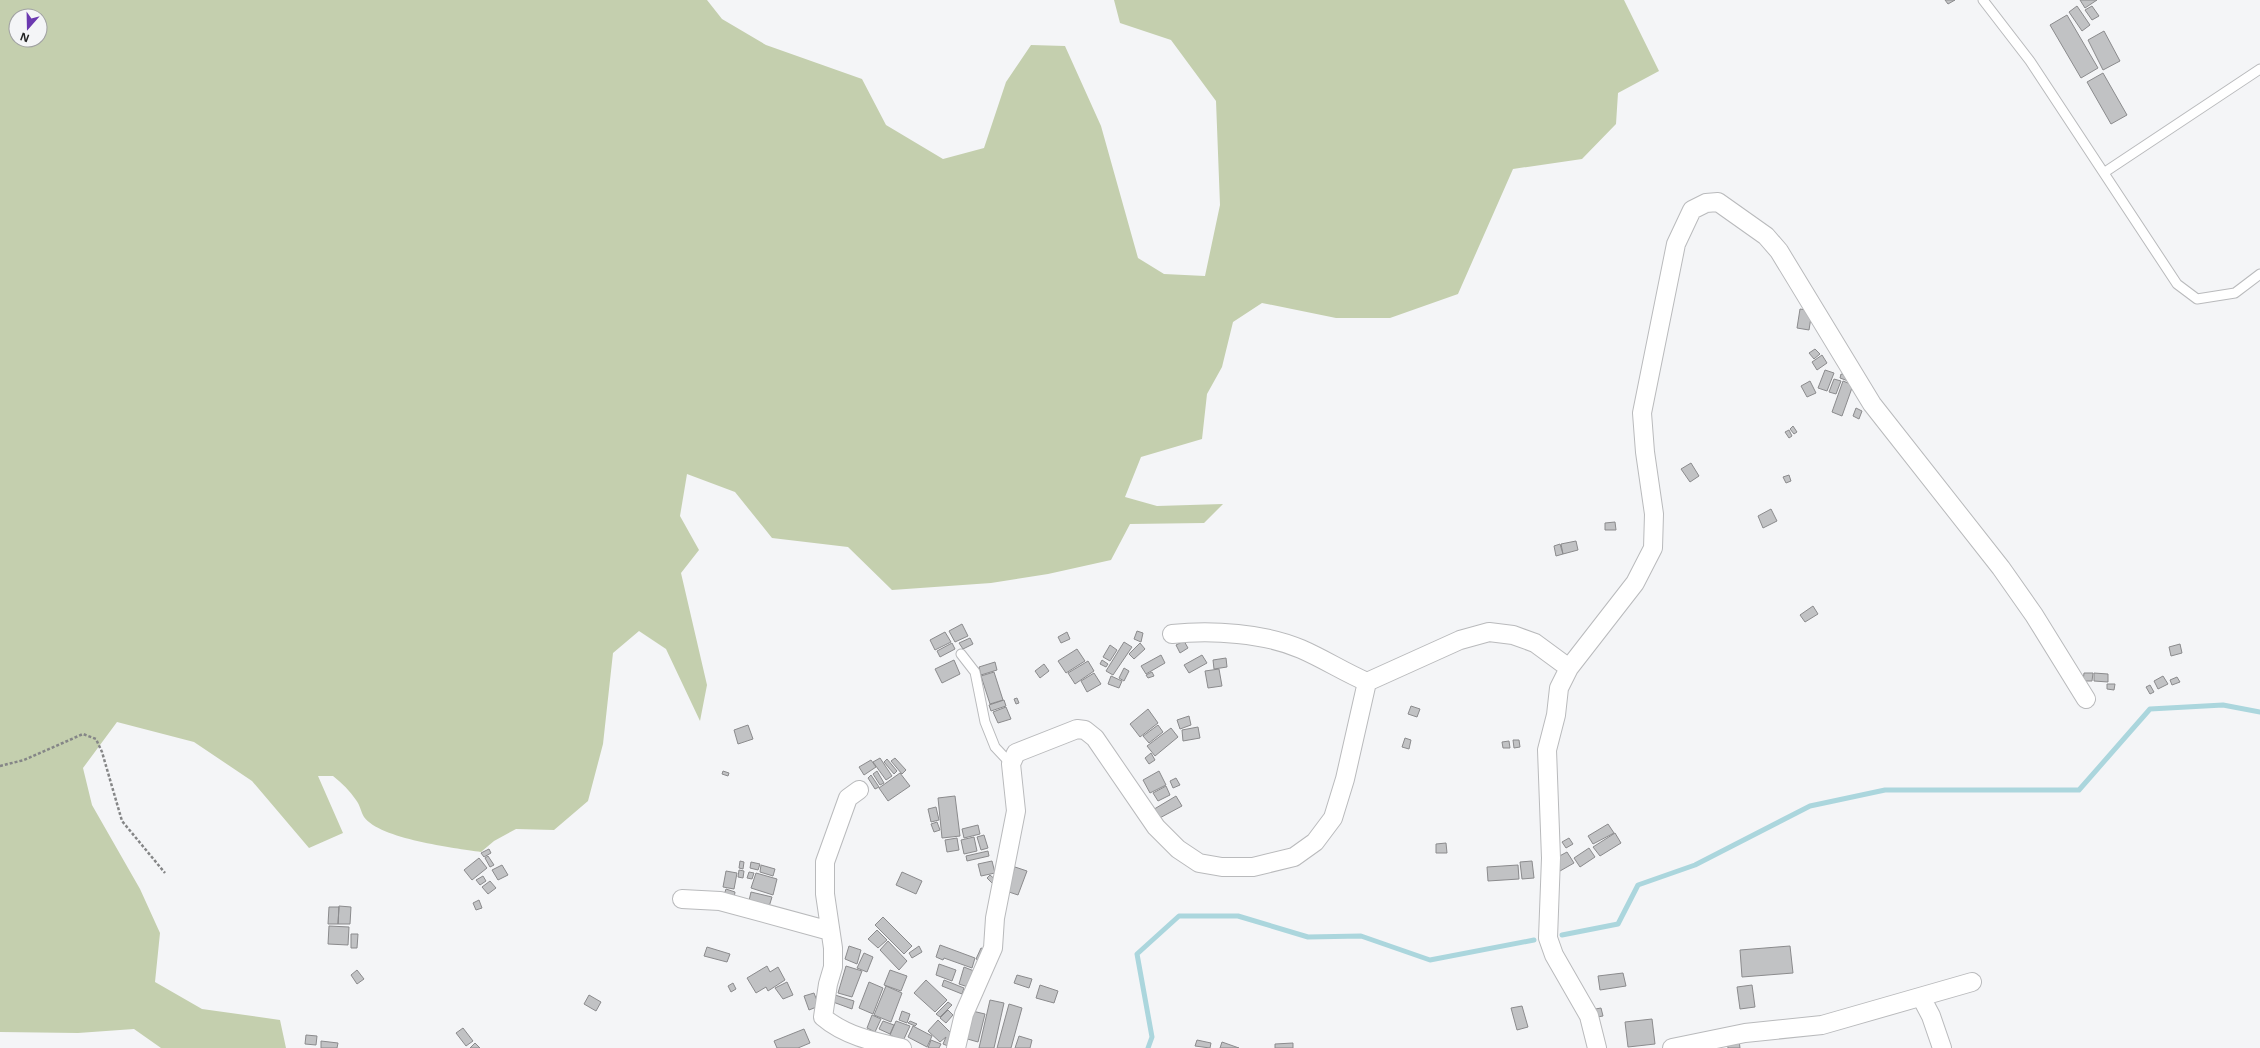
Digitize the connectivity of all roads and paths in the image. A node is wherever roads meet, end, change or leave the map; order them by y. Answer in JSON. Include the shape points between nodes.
{"nodes":[{"id":1,"x":1983,"y":0,"type":"edge"},
{"id":2,"x":2260,"y":69,"type":"edge"},
{"id":3,"x":2105,"y":172,"type":"junction"},
{"id":4,"x":2260,"y":274,"type":"edge"},
{"id":5,"x":1172,"y":634,"type":"dead end"},
{"id":6,"x":961,"y":654,"type":"dead end"},
{"id":7,"x":1569,"y":668,"type":"junction"},
{"id":8,"x":1367,"y":682,"type":"junction"},
{"id":9,"x":2086,"y":699,"type":"dead end"},
{"id":10,"x":1011,"y":764,"type":"junction"},
{"id":11,"x":0,"y":766,"type":"edge"},
{"id":12,"x":859,"y":790,"type":"dead end"},
{"id":13,"x":165,"y":874,"type":"dead end"},
{"id":14,"x":682,"y":899,"type":"dead end"},
{"id":15,"x":830,"y":931,"type":"junction"},
{"id":16,"x":1972,"y":982,"type":"dead end"},
{"id":17,"x":1921,"y":997,"type":"junction"},
{"id":18,"x":902,"y":1048,"type":"edge"},
{"id":19,"x":956,"y":1048,"type":"edge"},
{"id":20,"x":1597,"y":1048,"type":"edge"},
{"id":21,"x":1672,"y":1048,"type":"edge"},
{"id":22,"x":1942,"y":1048,"type":"edge"}],
"edges":[{"from":1,"to":3,"type":"lane","via":[[2030,61]]},
{"from":2,"to":3,"type":"lane"},
{"from":3,"to":4,"type":"lane","via":[[2177,284],[2197,299],[2235,293]]},
{"from":5,"to":8,"type":"street","via":[[1199,631],[1274,640],[1301,649]]},
{"from":6,"to":10,"type":"lane","via":[[975,672],[985,722],[995,747]]},
{"from":7,"to":8,"type":"street","via":[[1535,643],[1513,635],[1489,632],[1460,640]]},
{"from":7,"to":9,"type":"street","via":[[1635,583],[1653,548],[1654,514],[1642,413],[1676,244],[1692,210],[1706,203],[1718,202],[1766,236],[1779,251],[1872,404],[2001,568],[2034,615]]},
{"from":7,"to":20,"type":"street","via":[[1559,688],[1556,715],[1546,750],[1551,858],[1548,938],[1554,955],[1589,1016]]},
{"from":8,"to":10,"type":"street","via":[[1345,779],[1333,818],[1315,842],[1294,857],[1253,867],[1222,867],[1199,863],[1178,849],[1156,827],[1095,738],[1086,730],[1077,729],[1044,740],[1016,753]]},
{"from":10,"to":19,"type":"street","via":[[1016,811],[995,918],[993,948],[964,1014]]},
{"from":11,"to":13,"type":"path","via":[[24,760],[83,734],[96,739],[122,821]]},
{"from":12,"to":15,"type":"street","via":[[848,798],[825,862],[825,894]]},
{"from":14,"to":15,"type":"street","via":[[720,901]]},
{"from":15,"to":18,"type":"street","via":[[833,967],[823,1017],[835,1028]]},
{"from":16,"to":17,"type":"street"},
{"from":17,"to":21,"type":"street","via":[[1822,1025],[1745,1033]]},
{"from":17,"to":22,"type":"street","via":[[1931,1016]]}]}
